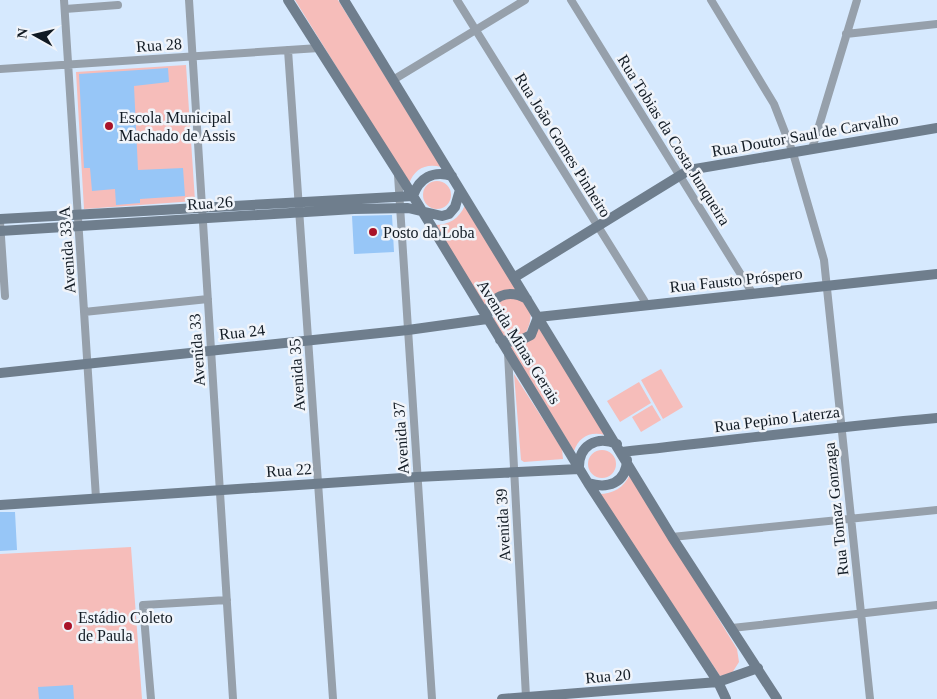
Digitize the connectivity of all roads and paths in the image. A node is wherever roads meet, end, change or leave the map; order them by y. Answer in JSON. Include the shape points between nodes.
{"nodes":[{"id":1,"x":188,"y":0,"type":"edge"},
{"id":2,"x":288,"y":0,"type":"edge"},
{"id":3,"x":344,"y":0,"type":"edge"},
{"id":4,"x":456,"y":0,"type":"edge"},
{"id":5,"x":525,"y":0,"type":"edge"},
{"id":6,"x":571,"y":0,"type":"edge"},
{"id":7,"x":710,"y":0,"type":"edge"},
{"id":8,"x":857,"y":0,"type":"edge"},
{"id":9,"x":64,"y":4,"type":"edge"},
{"id":10,"x":118,"y":6,"type":"dead end"},
{"id":11,"x":937,"y":24,"type":"edge"},
{"id":12,"x":476,"y":30,"type":"junction"},
{"id":13,"x":846,"y":34,"type":"junction"},
{"id":14,"x":319,"y":48,"type":"junction"},
{"id":15,"x":288,"y":50,"type":"junction"},
{"id":16,"x":192,"y":56,"type":"junction"},
{"id":17,"x":68,"y":64,"type":"junction"},
{"id":18,"x":0,"y":69,"type":"edge"},
{"id":19,"x":393,"y":80,"type":"junction"},
{"id":20,"x":937,"y":128,"type":"edge"},
{"id":21,"x":812,"y":149,"type":"junction"},
{"id":22,"x":793,"y":153,"type":"junction"},
{"id":23,"x":398,"y":174,"type":"junction"},
{"id":24,"x":452,"y":176,"type":"junction"},
{"id":25,"x":680,"y":176,"type":"junction"},
{"id":26,"x":460,"y":190,"type":"junction"},
{"id":27,"x":399,"y":196,"type":"junction"},
{"id":28,"x":413,"y":196,"type":"junction"},
{"id":29,"x":299,"y":201,"type":"junction"},
{"id":30,"x":353,"y":204,"type":"junction"},
{"id":31,"x":202,"y":207,"type":"junction"},
{"id":32,"x":400,"y":208,"type":"junction"},
{"id":33,"x":421,"y":210,"type":"junction"},
{"id":34,"x":138,"y":211,"type":"junction"},
{"id":35,"x":299,"y":212,"type":"junction"},
{"id":36,"x":78,"y":214,"type":"junction"},
{"id":37,"x":203,"y":218,"type":"junction"},
{"id":38,"x":0,"y":220,"type":"edge"},
{"id":39,"x":139,"y":222,"type":"junction"},
{"id":40,"x":79,"y":226,"type":"junction"},
{"id":41,"x":598,"y":226,"type":"junction"},
{"id":42,"x":0,"y":231,"type":"edge"},
{"id":43,"x":937,"y":274,"type":"edge"},
{"id":44,"x":515,"y":277,"type":"junction"},
{"id":45,"x":826,"y":286,"type":"junction"},
{"id":46,"x":753,"y":294,"type":"junction"},
{"id":47,"x":5,"y":296,"type":"dead end"},
{"id":48,"x":208,"y":299,"type":"junction"},
{"id":49,"x":528,"y":300,"type":"junction"},
{"id":50,"x":647,"y":305,"type":"junction"},
{"id":51,"x":84,"y":312,"type":"junction"},
{"id":52,"x":538,"y":317,"type":"junction"},
{"id":53,"x":486,"y":319,"type":"junction"},
{"id":54,"x":408,"y":330,"type":"junction"},
{"id":55,"x":308,"y":340,"type":"junction"},
{"id":56,"x":500,"y":340,"type":"junction"},
{"id":57,"x":211,"y":350,"type":"junction"},
{"id":58,"x":507,"y":351,"type":"junction"},
{"id":59,"x":88,"y":364,"type":"junction"},
{"id":60,"x":0,"y":373,"type":"edge"},
{"id":61,"x":937,"y":418,"type":"edge"},
{"id":62,"x":841,"y":426,"type":"junction"},
{"id":63,"x":622,"y":452,"type":"junction"},
{"id":64,"x":579,"y":469,"type":"junction"},
{"id":65,"x":515,"y":472,"type":"junction"},
{"id":66,"x":417,"y":477,"type":"junction"},
{"id":67,"x":318,"y":483,"type":"junction"},
{"id":68,"x":588,"y":483,"type":"junction"},
{"id":69,"x":220,"y":490,"type":"junction"},
{"id":70,"x":96,"y":498,"type":"junction"},
{"id":71,"x":0,"y":505,"type":"edge"},
{"id":72,"x":937,"y":510,"type":"edge"},
{"id":73,"x":851,"y":518,"type":"junction"},
{"id":74,"x":672,"y":537,"type":"junction"},
{"id":75,"x":227,"y":600,"type":"junction"},
{"id":76,"x":937,"y":605,"type":"edge"},
{"id":77,"x":860,"y":613,"type":"junction"},
{"id":78,"x":732,"y":628,"type":"junction"},
{"id":79,"x":758,"y":668,"type":"junction"},
{"id":80,"x":718,"y":682,"type":"junction"},
{"id":81,"x":526,"y":697,"type":"junction"},
{"id":82,"x":151,"y":699,"type":"edge"},
{"id":83,"x":233,"y":699,"type":"edge"},
{"id":84,"x":333,"y":699,"type":"edge"},
{"id":85,"x":432,"y":699,"type":"edge"},
{"id":86,"x":502,"y":699,"type":"edge"},
{"id":87,"x":726,"y":699,"type":"edge"},
{"id":88,"x":777,"y":699,"type":"edge"},
{"id":89,"x":870,"y":699,"type":"edge"}],
"edges":[{"from":1,"to":16,"type":"street","name":"Avenida 33"},
{"from":2,"to":14,"type":"street","name":"Avenida Minas Gerais"},
{"from":3,"to":19,"type":"street","name":"Avenida Minas Gerais"},
{"from":4,"to":12,"type":"street","name":"Rua João Gomes Pinheiro"},
{"from":5,"to":12,"type":"street"},
{"from":6,"to":25,"type":"street","name":"Rua Tobias da Costa Junqueira"},
{"from":7,"to":22,"type":"street","name":"Rua Tomaz Gonzaga","via":[[774,104]]},
{"from":8,"to":13,"type":"street"},
{"from":9,"to":10,"type":"street"},
{"from":9,"to":17,"type":"street","name":"Avenida 33 A"},
{"from":11,"to":13,"type":"street"},
{"from":12,"to":19,"type":"street"},
{"from":12,"to":41,"type":"street","name":"Rua João Gomes Pinheiro"},
{"from":13,"to":21,"type":"street"},
{"from":14,"to":15,"type":"street","name":"Rua 28"},
{"from":14,"to":23,"type":"street","name":"Avenida Minas Gerais"},
{"from":15,"to":16,"type":"street","name":"Rua 28"},
{"from":15,"to":29,"type":"street","name":"Avenida 35"},
{"from":16,"to":17,"type":"street","name":"Rua 28"},
{"from":16,"to":31,"type":"street","name":"Avenida 33"},
{"from":17,"to":18,"type":"street","name":"Rua 28"},
{"from":17,"to":36,"type":"street","name":"Avenida 33 A"},
{"from":19,"to":24,"type":"street","name":"Avenida Minas Gerais"},
{"from":20,"to":21,"type":"street","name":"Rua Doutor Saul de Carvalho"},
{"from":21,"to":22,"type":"street","name":"Rua Doutor Saul de Carvalho"},
{"from":22,"to":25,"type":"street","name":"Rua Doutor Saul de Carvalho","via":[[689,170]]},
{"from":22,"to":45,"type":"street","name":"Rua Tomaz Gonzaga","via":[[824,260]]},
{"from":23,"to":27,"type":"street","name":"Avenida 37"},
{"from":23,"to":28,"type":"street","name":"Avenida Minas Gerais"},
{"from":24,"to":26,"type":"street","name":"Avenida Minas Gerais"},
{"from":24,"to":28,"type":"street","via":[[426,177],[416,187]]},
{"from":25,"to":41,"type":"street","name":"Rua Doutor Saul de Carvalho"},
{"from":25,"to":46,"type":"street","name":"Rua Tobias da Costa Junqueira"},
{"from":26,"to":33,"type":"street","via":[[459,199],[449,214],[442,216]]},
{"from":26,"to":44,"type":"street","name":"Avenida Minas Gerais"},
{"from":27,"to":28,"type":"street","name":"Rua 26"},
{"from":27,"to":30,"type":"street","name":"Rua 26"},
{"from":27,"to":32,"type":"street","name":"Avenida 37"},
{"from":28,"to":33,"type":"street","name":"Avenida Minas Gerais"},
{"from":29,"to":30,"type":"street","name":"Rua 26"},
{"from":29,"to":31,"type":"street","name":"Rua 26"},
{"from":29,"to":35,"type":"street","name":"Avenida 35"},
{"from":30,"to":32,"type":"street","name":"Rua 26"},
{"from":30,"to":35,"type":"street","name":"Rua 26"},
{"from":31,"to":34,"type":"street","name":"Rua 26"},
{"from":31,"to":37,"type":"street","name":"Avenida 33"},
{"from":32,"to":33,"type":"street","name":"Rua 26"},
{"from":32,"to":54,"type":"street","name":"Avenida 37"},
{"from":33,"to":53,"type":"street","name":"Avenida Minas Gerais"},
{"from":34,"to":36,"type":"street","name":"Rua 26"},
{"from":34,"to":39,"type":"street"},
{"from":35,"to":37,"type":"street","name":"Rua 26"},
{"from":35,"to":55,"type":"street","name":"Avenida 35"},
{"from":36,"to":38,"type":"street","name":"Rua 26"},
{"from":36,"to":40,"type":"street","name":"Avenida 33 A"},
{"from":37,"to":39,"type":"street","name":"Rua 26"},
{"from":37,"to":48,"type":"street","name":"Avenida 33"},
{"from":38,"to":42,"type":"street"},
{"from":39,"to":40,"type":"street","name":"Rua 26"},
{"from":40,"to":42,"type":"street","name":"Rua 26"},
{"from":40,"to":51,"type":"street","name":"Avenida 33 A"},
{"from":41,"to":44,"type":"street","name":"Rua Doutor Saul de Carvalho"},
{"from":41,"to":50,"type":"street","name":"Rua João Gomes Pinheiro"},
{"from":42,"to":47,"type":"street"},
{"from":43,"to":45,"type":"street","name":"Rua Fausto Próspero"},
{"from":44,"to":49,"type":"street","name":"Avenida Minas Gerais"},
{"from":45,"to":46,"type":"street","name":"Rua Fausto Próspero"},
{"from":45,"to":62,"type":"street","name":"Rua Tomaz Gonzaga"},
{"from":46,"to":50,"type":"street","name":"Rua Fausto Próspero"},
{"from":48,"to":51,"type":"street"},
{"from":48,"to":57,"type":"street","name":"Avenida 33"},
{"from":49,"to":52,"type":"street","name":"Avenida Minas Gerais"},
{"from":49,"to":53,"type":"street","via":[[514,294],[500,296],[490,305]]},
{"from":50,"to":52,"type":"street","name":"Rua Fausto Próspero"},
{"from":51,"to":59,"type":"street","name":"Avenida 33 A"},
{"from":52,"to":56,"type":"street","via":[[531,335],[517,342]]},
{"from":52,"to":63,"type":"street","name":"Avenida Minas Gerais"},
{"from":53,"to":54,"type":"street","name":"Rua 24"},
{"from":53,"to":56,"type":"street","name":"Avenida Minas Gerais"},
{"from":54,"to":55,"type":"street","name":"Rua 24"},
{"from":54,"to":66,"type":"street","name":"Avenida 37"},
{"from":55,"to":57,"type":"street","name":"Rua 24"},
{"from":55,"to":67,"type":"street","name":"Avenida 35"},
{"from":56,"to":58,"type":"street","name":"Avenida Minas Gerais"},
{"from":57,"to":59,"type":"street","name":"Rua 24"},
{"from":57,"to":69,"type":"street","name":"Avenida 33"},
{"from":58,"to":64,"type":"street","name":"Avenida Minas Gerais"},
{"from":58,"to":65,"type":"street","name":"Avenida 39"},
{"from":59,"to":60,"type":"street","name":"Rua 24"},
{"from":59,"to":70,"type":"street","name":"Avenida 33 A"},
{"from":61,"to":62,"type":"street","name":"Rua Pepino Laterza"},
{"from":62,"to":63,"type":"street","name":"Rua Pepino Laterza"},
{"from":62,"to":73,"type":"street","name":"Rua Tomaz Gonzaga"},
{"from":63,"to":64,"type":"street","via":[[605,440],[590,444],[580,455]]},
{"from":63,"to":68,"type":"street","via":[[625,471],[615,484],[604,487]]},
{"from":63,"to":74,"type":"street","name":"Avenida Minas Gerais"},
{"from":64,"to":65,"type":"street","name":"Rua 22"},
{"from":64,"to":68,"type":"street","name":"Avenida Minas Gerais"},
{"from":65,"to":66,"type":"street","name":"Rua 22"},
{"from":65,"to":81,"type":"street","name":"Avenida 39"},
{"from":66,"to":67,"type":"street","name":"Rua 22"},
{"from":66,"to":85,"type":"street","name":"Avenida 37"},
{"from":67,"to":69,"type":"street","name":"Rua 22"},
{"from":67,"to":84,"type":"street","name":"Avenida 35"},
{"from":68,"to":80,"type":"street","name":"Avenida Minas Gerais"},
{"from":69,"to":70,"type":"street","name":"Rua 22"},
{"from":69,"to":75,"type":"street","name":"Avenida 33"},
{"from":70,"to":71,"type":"street","name":"Rua 22"},
{"from":72,"to":73,"type":"street"},
{"from":73,"to":74,"type":"street"},
{"from":73,"to":77,"type":"street","name":"Rua Tomaz Gonzaga"},
{"from":74,"to":78,"type":"street","name":"Avenida Minas Gerais"},
{"from":75,"to":82,"type":"street","via":[[143,605]]},
{"from":75,"to":83,"type":"street","name":"Avenida 33"},
{"from":76,"to":77,"type":"street"},
{"from":77,"to":78,"type":"street"},
{"from":77,"to":89,"type":"street","name":"Rua Tomaz Gonzaga"},
{"from":78,"to":79,"type":"street","name":"Avenida Minas Gerais"},
{"from":79,"to":80,"type":"street","name":"Rua 20"},
{"from":79,"to":88,"type":"street","name":"Avenida Minas Gerais"},
{"from":80,"to":81,"type":"street","name":"Rua 20"},
{"from":80,"to":87,"type":"street","name":"Avenida Minas Gerais"},
{"from":81,"to":86,"type":"street","name":"Rua 20"}]}
